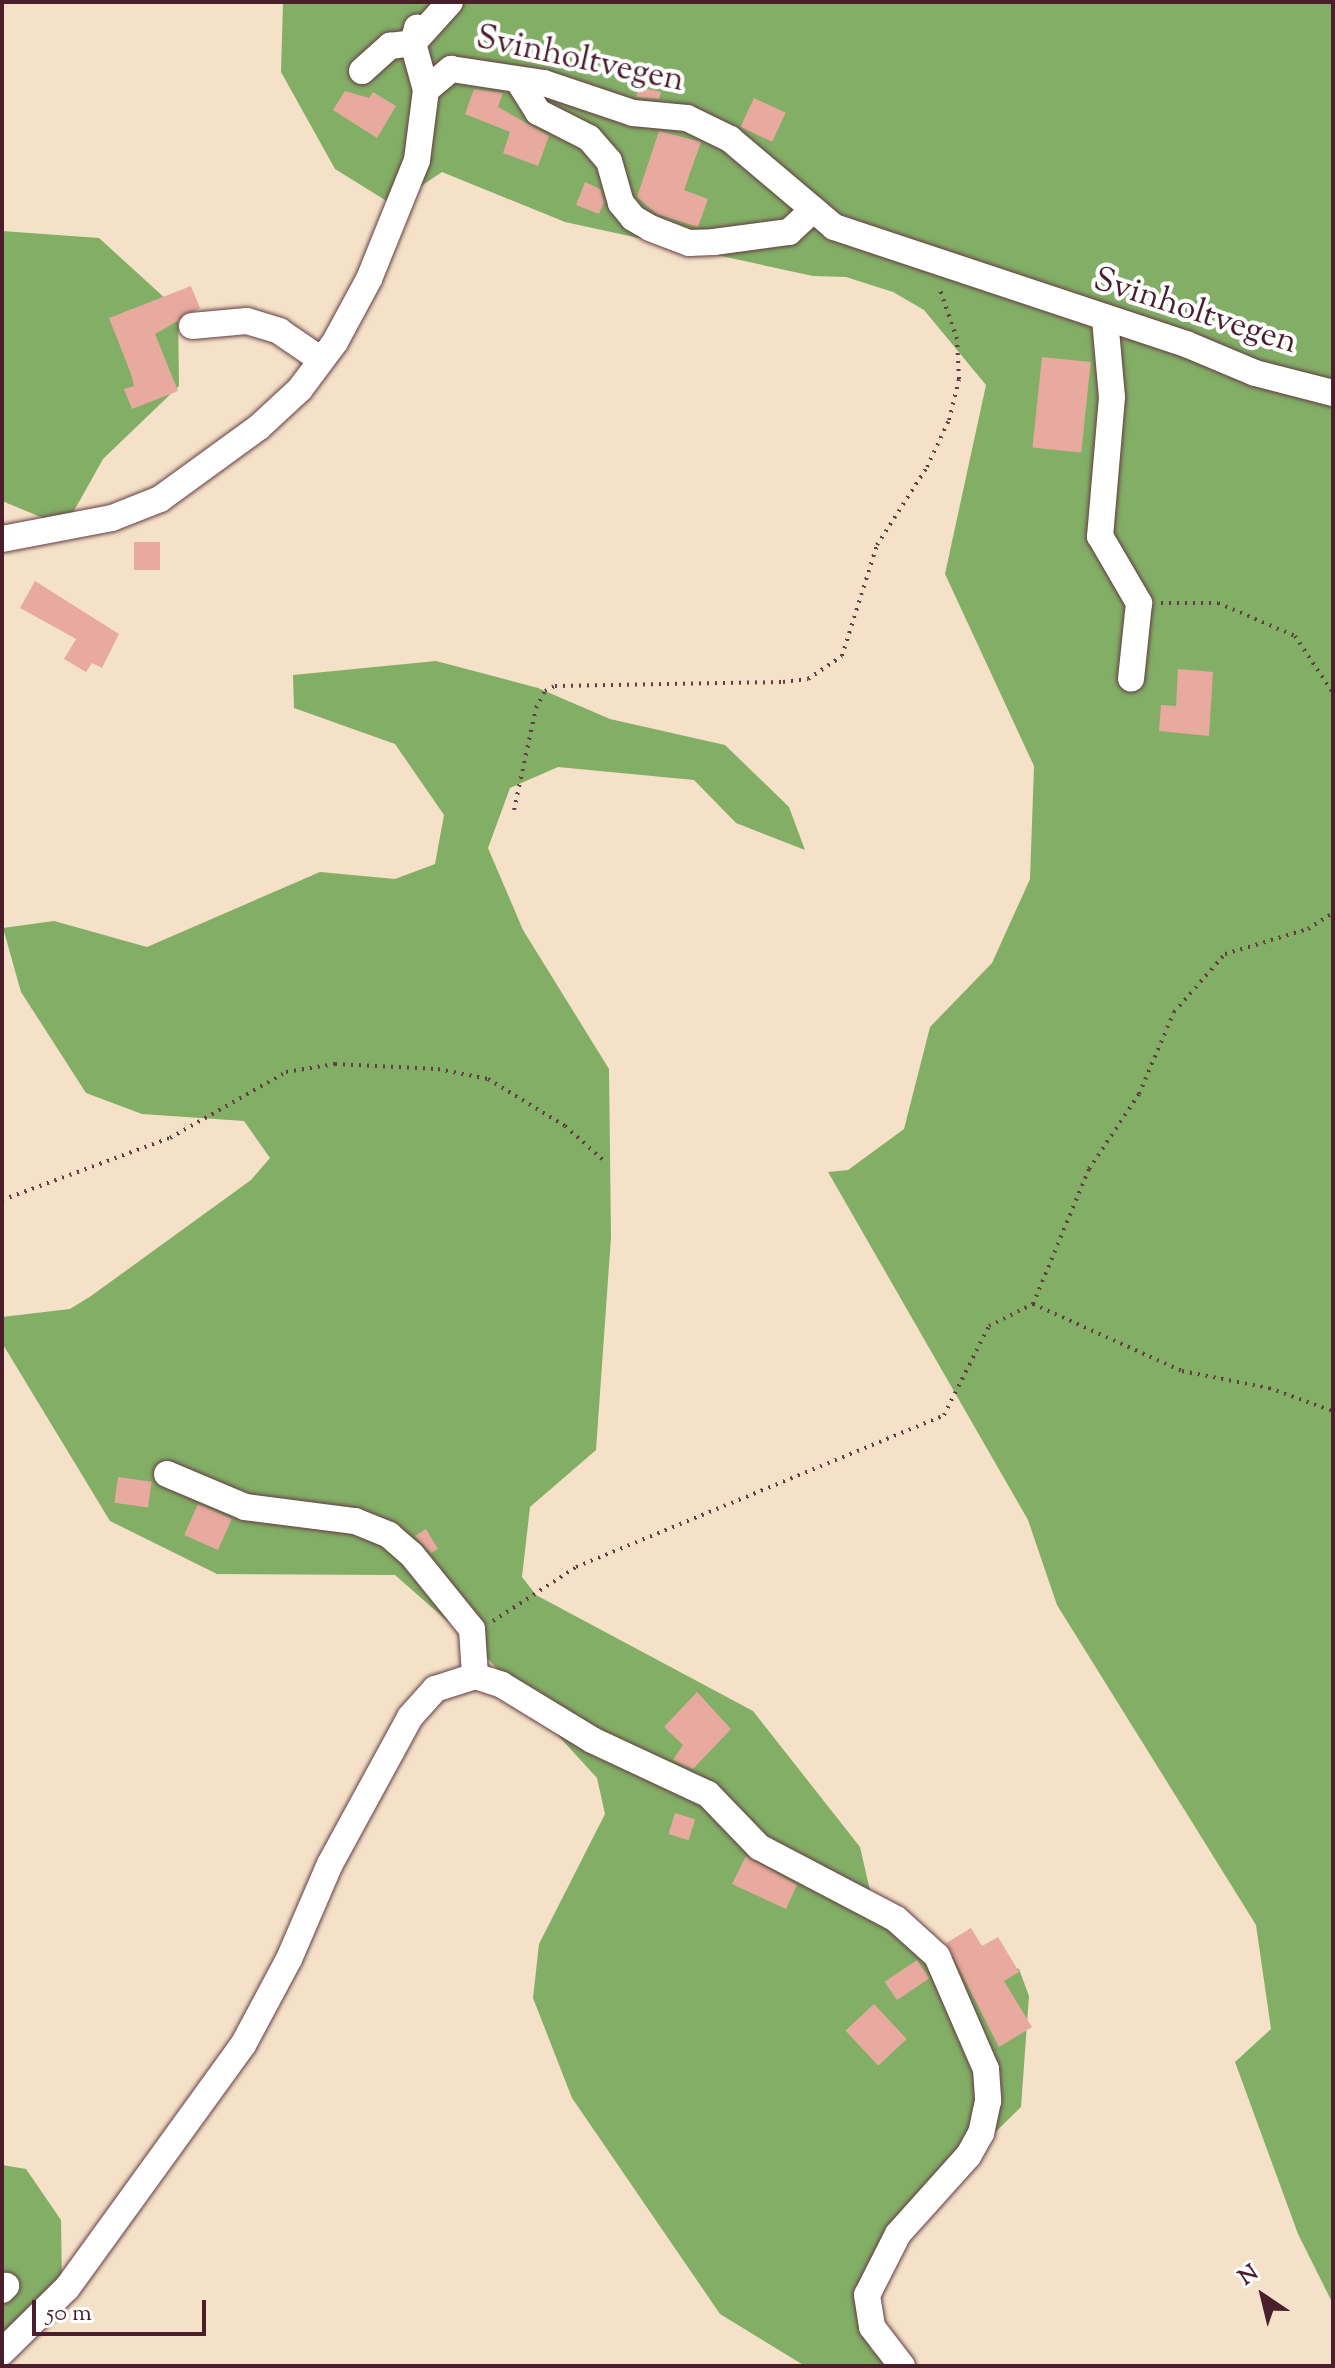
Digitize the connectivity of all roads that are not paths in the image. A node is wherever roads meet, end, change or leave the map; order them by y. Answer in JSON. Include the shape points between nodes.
{"nodes":[{"id":1,"x":425,"y":2,"type":"edge"},
{"id":2,"x":450,"y":2,"type":"edge"},
{"id":3,"x":413,"y":43,"type":"junction"},
{"id":4,"x":362,"y":71,"type":"dead end"},
{"id":5,"x":518,"y":80,"type":"junction"},
{"id":6,"x":426,"y":90,"type":"junction"},
{"id":7,"x":813,"y":210,"type":"junction"},
{"id":8,"x":1105,"y":319,"type":"junction"},
{"id":9,"x":192,"y":326,"type":"dead end"},
{"id":10,"x":320,"y":359,"type":"junction"},
{"id":11,"x":1333,"y":393,"type":"edge"},
{"id":12,"x":2,"y":539,"type":"edge"},
{"id":13,"x":1131,"y":679,"type":"dead end"},
{"id":14,"x":167,"y":1474,"type":"dead end"},
{"id":15,"x":475,"y":1676,"type":"junction"},
{"id":16,"x":2,"y":2352,"type":"edge"},
{"id":17,"x":902,"y":2366,"type":"edge"}],
"edges":[{"from":1,"to":3,"type":"street"},
{"from":2,"to":3,"type":"street"},
{"from":3,"to":4,"type":"street","via":[[390,46]]},
{"from":3,"to":6,"type":"street"},
{"from":5,"to":6,"type":"street","name":"Svinholtvegen","via":[[451,69]]},
{"from":5,"to":7,"type":"street","name":"Svinholtvegen","via":[[544,83],[633,113],[687,118],[730,139]]},
{"from":5,"to":7,"type":"street","via":[[538,112],[589,138],[609,161],[621,203],[650,228],[689,243],[714,242],[789,232]]},
{"from":6,"to":10,"type":"street","via":[[417,160],[397,216],[335,342]]},
{"from":7,"to":8,"type":"street","name":"Svinholtvegen","via":[[834,227]]},
{"from":8,"to":11,"type":"street","name":"Svinholtvegen","via":[[1255,373]]},
{"from":8,"to":13,"type":"street","via":[[1112,397],[1100,536],[1139,603]]},
{"from":9,"to":10,"type":"street","via":[[247,321],[279,331]]},
{"from":10,"to":12,"type":"street","via":[[300,389],[259,427],[160,499],[112,518]]},
{"from":14,"to":15,"type":"street","via":[[245,1507],[355,1521],[389,1535],[412,1555],[473,1632]]},
{"from":15,"to":16,"type":"street","via":[[435,1689],[410,1717],[337,1851],[243,2045],[67,2288]]},
{"from":15,"to":17,"type":"street","via":[[502,1685],[592,1740],[708,1794],[759,1847],[896,1919],[937,1956],[986,2069],[988,2101],[981,2133],[968,2156],[898,2234],[867,2295],[872,2327]]}]}
